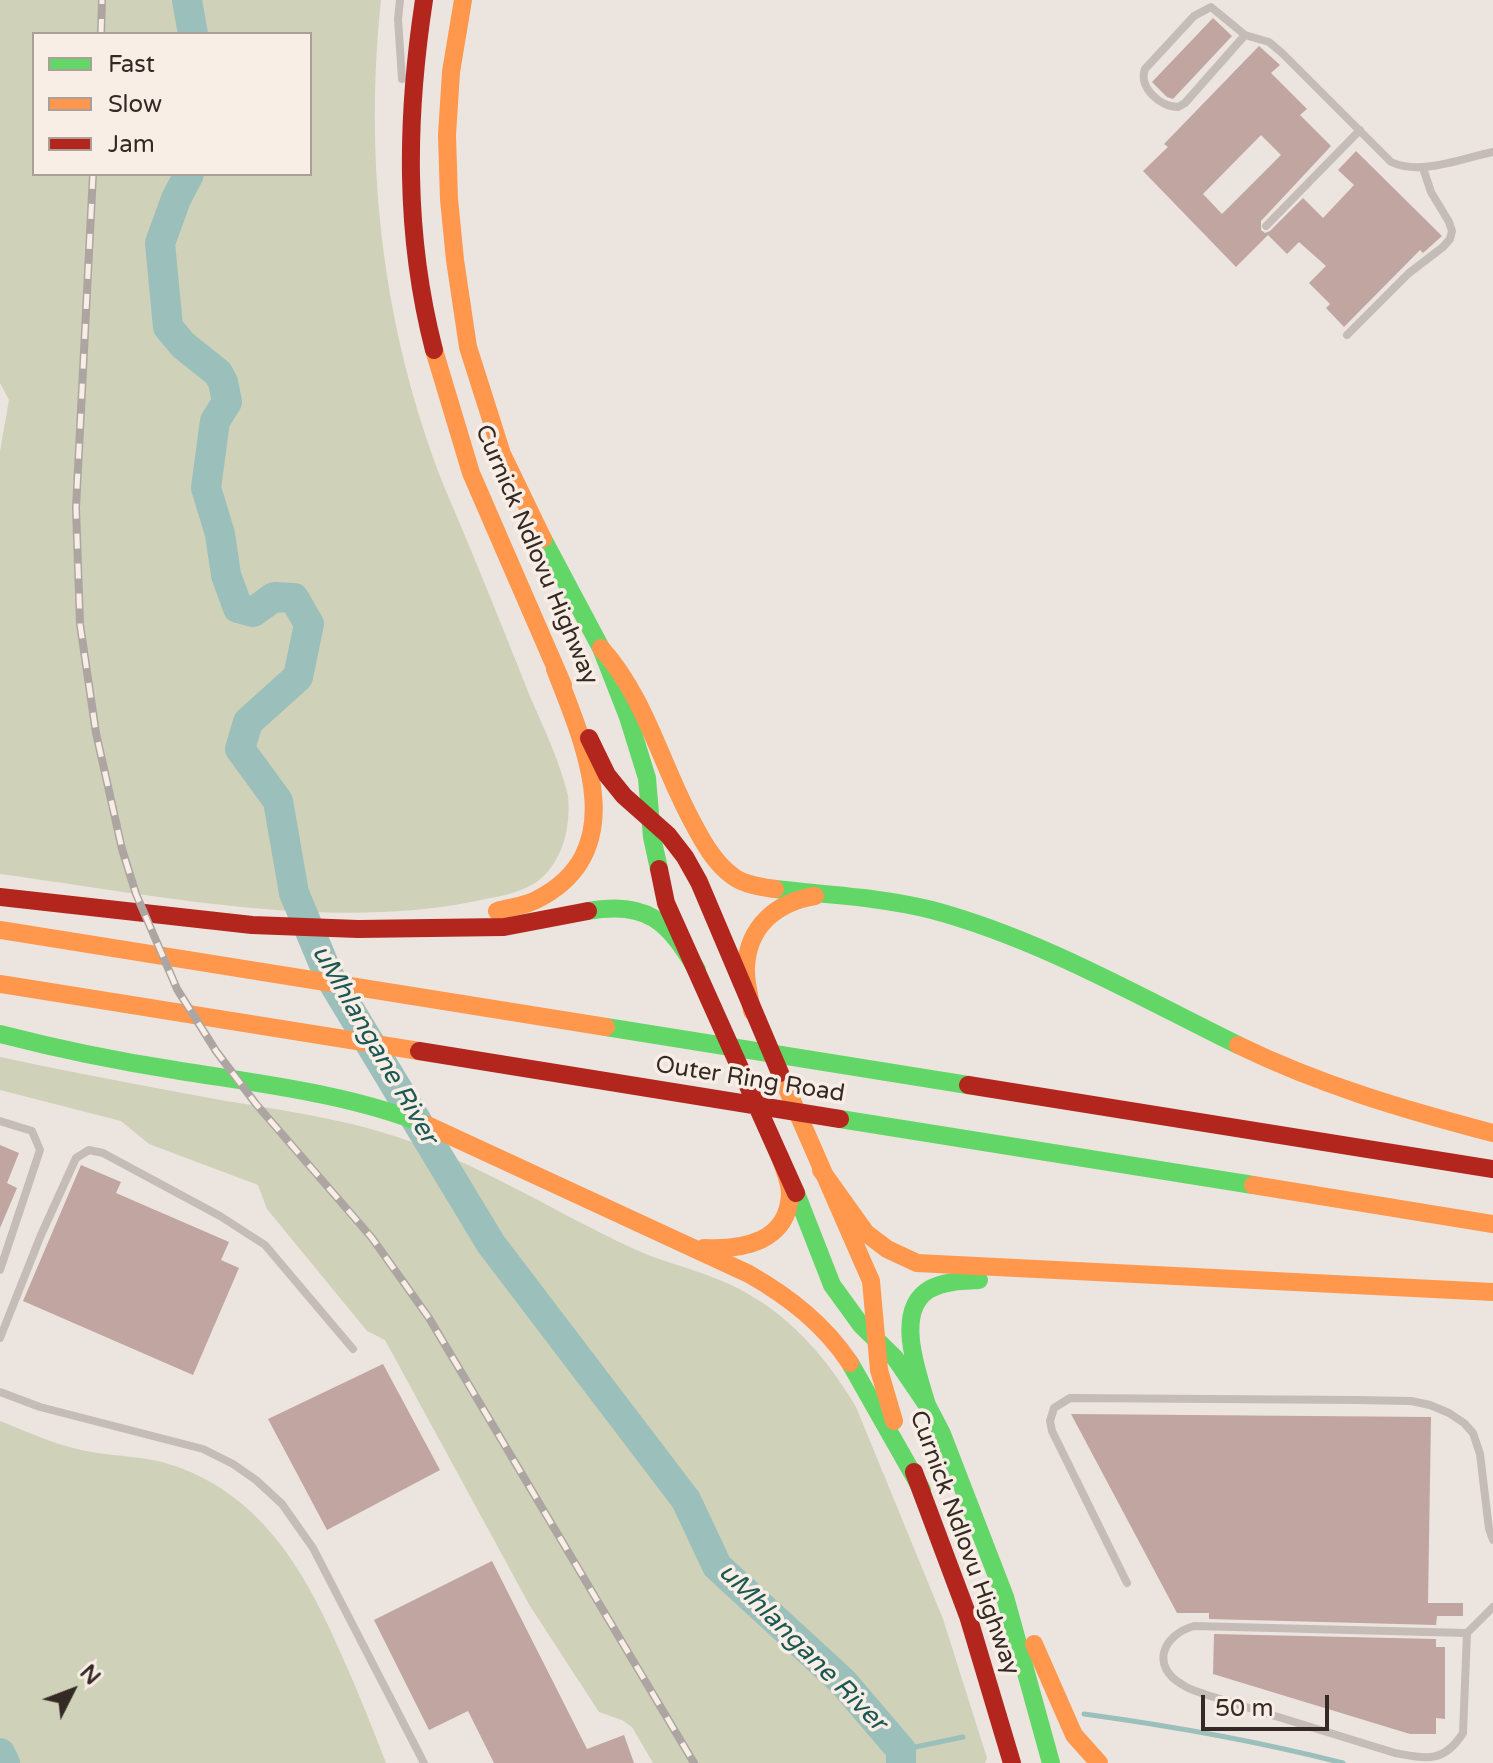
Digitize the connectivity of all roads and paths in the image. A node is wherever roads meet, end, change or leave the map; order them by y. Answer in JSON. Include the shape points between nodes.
{"nodes":[{"id":1,"x":400,"y":0,"type":"edge"},
{"id":2,"x":424,"y":0,"type":"edge"},
{"id":3,"x":463,"y":0,"type":"edge"},
{"id":4,"x":1245,"y":35,"type":"junction"},
{"id":5,"x":410,"y":123,"type":"junction"},
{"id":6,"x":1360,"y":130,"type":"junction"},
{"id":7,"x":1493,"y":152,"type":"edge"},
{"id":8,"x":1423,"y":168,"type":"junction"},
{"id":9,"x":1266,"y":226,"type":"dead end"},
{"id":10,"x":1347,"y":335,"type":"dead end"},
{"id":11,"x":601,"y":648,"type":"junction"},
{"id":12,"x":555,"y":669,"type":"junction"},
{"id":13,"x":651,"y":821,"type":"junction"},
{"id":14,"x":837,"y":894,"type":"junction"},
{"id":15,"x":0,"y":897,"type":"edge"},
{"id":16,"x":367,"y":928,"type":"junction"},
{"id":17,"x":0,"y":930,"type":"edge"},
{"id":18,"x":697,"y":970,"type":"junction"},
{"id":19,"x":0,"y":984,"type":"edge"},
{"id":20,"x":752,"y":1011,"type":"junction"},
{"id":21,"x":0,"y":1034,"type":"edge"},
{"id":22,"x":0,"y":1121,"type":"edge"},
{"id":23,"x":1493,"y":1133,"type":"edge"},
{"id":24,"x":780,"y":1157,"type":"junction"},
{"id":25,"x":1493,"y":1169,"type":"edge"},
{"id":26,"x":821,"y":1170,"type":"junction"},
{"id":27,"x":1493,"y":1224,"type":"edge"},
{"id":28,"x":694,"y":1247,"type":"junction"},
{"id":29,"x":0,"y":1270,"type":"edge"},
{"id":30,"x":1169,"y":1273,"type":"junction"},
{"id":31,"x":1493,"y":1292,"type":"edge"},
{"id":32,"x":0,"y":1338,"type":"edge"},
{"id":33,"x":876,"y":1339,"type":"junction"},
{"id":34,"x":353,"y":1349,"type":"dead end"},
{"id":35,"x":0,"y":1392,"type":"edge"},
{"id":36,"x":927,"y":1405,"type":"junction"},
{"id":37,"x":922,"y":1490,"type":"junction"},
{"id":38,"x":1493,"y":1540,"type":"edge"},
{"id":39,"x":1127,"y":1583,"type":"dead end"},
{"id":40,"x":1005,"y":1597,"type":"junction"},
{"id":41,"x":1493,"y":1607,"type":"edge"},
{"id":42,"x":1467,"y":1633,"type":"junction"},
{"id":43,"x":1007,"y":1758,"type":"edge"},
{"id":44,"x":424,"y":1763,"type":"edge"},
{"id":45,"x":1051,"y":1763,"type":"edge"},
{"id":46,"x":1099,"y":1763,"type":"edge"}],
"edges":[{"from":1,"to":5,"type":"lane","via":[[399,52]]},
{"from":2,"to":5,"type":"main road","name":"Curnick Ndlovu Highway"},
{"from":3,"to":11,"type":"main road","name":"Curnick Ndlovu Highway","via":[[447,135],[455,260],[468,347],[502,454]]},
{"from":4,"to":4,"type":"lane","via":[[1220,12],[1204,8],[1145,69],[1143,84],[1163,104],[1178,107]]},
{"from":4,"to":6,"type":"lane","via":[[1269,42]]},
{"from":5,"to":12,"type":"main road","name":"Curnick Ndlovu Highway","via":[[416,249],[438,366],[471,473]]},
{"from":6,"to":8,"type":"lane","via":[[1391,162]]},
{"from":6,"to":9,"type":"lane"},
{"from":7,"to":8,"type":"lane"},
{"from":8,"to":10,"type":"lane","via":[[1449,222],[1450,239]]},
{"from":11,"to":13,"type":"main road","name":"Curnick Ndlovu Highway","via":[[647,778]]},
{"from":11,"to":14,"type":"main road","via":[[623,674],[694,824],[722,866],[755,884]]},
{"from":12,"to":13,"type":"main road","name":"Curnick Ndlovu Highway","via":[[607,775]]},
{"from":12,"to":16,"type":"main road","via":[[583,743],[596,816],[578,868],[538,900],[521,905]]},
{"from":13,"to":18,"type":"main road","name":"Curnick Ndlovu Highway","via":[[666,903]]},
{"from":13,"to":20,"type":"main road","name":"Curnick Ndlovu Highway","via":[[668,835],[692,870]]},
{"from":14,"to":20,"type":"main road","via":[[804,896],[780,906],[760,924],[746,969]]},
{"from":14,"to":23,"type":"main road","via":[[929,910],[1012,936],[1284,1067],[1356,1095]]},
{"from":15,"to":16,"type":"main road","via":[[252,925]]},
{"from":16,"to":18,"type":"main road","via":[[504,927],[625,907],[659,918]]},
{"from":17,"to":25,"type":"main road","name":"Outer Ring Road"},
{"from":18,"to":24,"type":"main road","name":"Curnick Ndlovu Highway"},
{"from":19,"to":27,"type":"main road","name":"Outer Ring Road"},
{"from":20,"to":26,"type":"main road","name":"Curnick Ndlovu Highway"},
{"from":21,"to":28,"type":"main road","via":[[363,1104],[454,1136]]},
{"from":22,"to":29,"type":"lane","via":[[32,1131],[40,1150]]},
{"from":24,"to":28,"type":"main road","via":[[790,1193],[774,1233],[760,1243],[728,1251]]},
{"from":24,"to":33,"type":"main road","name":"Curnick Ndlovu Highway","via":[[832,1285]]},
{"from":26,"to":30,"type":"main road","via":[[866,1233],[917,1263]]},
{"from":26,"to":33,"type":"main road","name":"Curnick Ndlovu Highway","via":[[871,1281]]},
{"from":28,"to":37,"type":"main road","via":[[758,1276],[814,1320],[860,1380]]},
{"from":30,"to":31,"type":"main road"},
{"from":30,"to":36,"type":"main road","via":[[1045,1282],[969,1279],[927,1290],[913,1307],[909,1325]]},
{"from":32,"to":34,"type":"lane","via":[[76,1158],[89,1150],[255,1237]]},
{"from":33,"to":36,"type":"main road","name":"Curnick Ndlovu Highway"},
{"from":33,"to":37,"type":"main road","name":"Curnick Ndlovu Highway","via":[[886,1403]]},
{"from":35,"to":44,"type":"lane","via":[[203,1449],[256,1480],[282,1504],[313,1548]]},
{"from":36,"to":40,"type":"main road","name":"Curnick Ndlovu Highway"},
{"from":37,"to":43,"type":"main road","name":"Curnick Ndlovu Highway","via":[[985,1666]]},
{"from":38,"to":39,"type":"lane","via":[[1478,1443],[1464,1423],[1430,1405],[1070,1398],[1054,1408],[1052,1431]]},
{"from":40,"to":45,"type":"main road","name":"Curnick Ndlovu Highway"},
{"from":40,"to":46,"type":"main road","via":[[1039,1652],[1072,1733]]},
{"from":41,"to":42,"type":"lane"},
{"from":42,"to":42,"type":"lane","via":[[1194,1626],[1168,1640],[1165,1667],[1182,1685],[1207,1695],[1427,1759],[1443,1756],[1463,1733]]}]}
